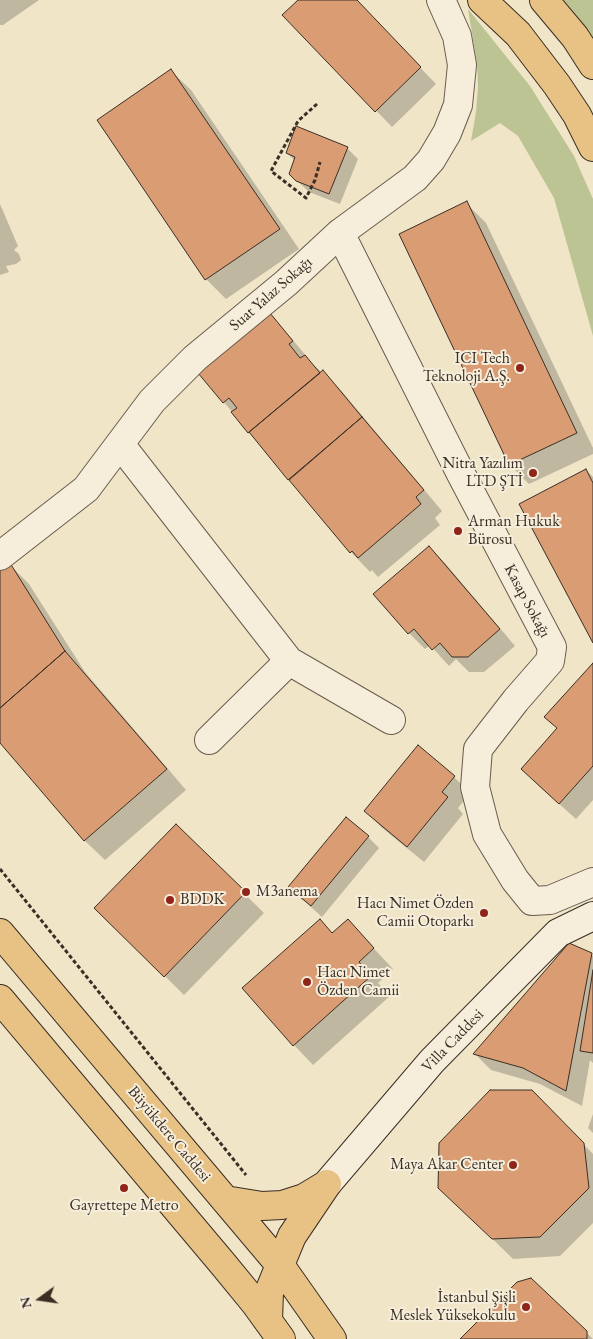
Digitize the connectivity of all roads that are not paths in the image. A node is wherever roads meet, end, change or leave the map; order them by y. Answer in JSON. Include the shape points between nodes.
{"nodes":[{"id":1,"x":441,"y":0,"type":"edge"},
{"id":2,"x":482,"y":0,"type":"edge"},
{"id":3,"x":544,"y":0,"type":"edge"},
{"id":4,"x":593,"y":65,"type":"edge"},
{"id":5,"x":593,"y":147,"type":"edge"},
{"id":6,"x":340,"y":233,"type":"junction"},
{"id":7,"x":120,"y":444,"type":"junction"},
{"id":8,"x":0,"y":556,"type":"edge"},
{"id":9,"x":289,"y":661,"type":"junction"},
{"id":10,"x":391,"y":720,"type":"dead end"},
{"id":11,"x":209,"y":740,"type":"dead end"},
{"id":12,"x":593,"y":882,"type":"edge"},
{"id":13,"x":593,"y":916,"type":"edge"},
{"id":14,"x":0,"y":933,"type":"edge"},
{"id":15,"x":0,"y":999,"type":"edge"},
{"id":16,"x":327,"y":1184,"type":"junction"},
{"id":17,"x":225,"y":1200,"type":"junction"},
{"id":18,"x":280,"y":1265,"type":"junction"},
{"id":19,"x":274,"y":1330,"type":"edge"},
{"id":20,"x":332,"y":1339,"type":"edge"}],
"edges":[{"from":1,"to":6,"type":"street","name":"Suat Yalaz Sokağı","via":[[456,36],[462,65],[458,105],[447,133],[431,160],[415,178]]},
{"from":2,"to":5,"type":"main road","via":[[518,34],[577,115]]},
{"from":3,"to":4,"type":"main road"},
{"from":6,"to":7,"type":"street","name":"Suat Yalaz Sokağı","via":[[286,283],[195,358],[152,401]]},
{"from":6,"to":12,"type":"street","name":"Kasap Sokağı","via":[[552,648],[550,661],[478,749],[475,787],[487,834],[532,901],[550,900]]},
{"from":7,"to":8,"type":"street","name":"Suat Yalaz Sokağı","via":[[86,489]]},
{"from":7,"to":9,"type":"street"},
{"from":9,"to":10,"type":"street"},
{"from":9,"to":11,"type":"street"},
{"from":13,"to":16,"type":"street","name":"Villa Caddesi","via":[[558,933],[432,1061]]},
{"from":14,"to":17,"type":"main road","name":"Büyükdere Caddesi"},
{"from":15,"to":19,"type":"main road","via":[[223,1264]]},
{"from":16,"to":17,"type":"main road","via":[[304,1198],[282,1205],[262,1206]]},
{"from":16,"to":18,"type":"main road","via":[[292,1236]]},
{"from":17,"to":18,"type":"main road","name":"Büyükdere Caddesi"},
{"from":18,"to":19,"type":"main road","via":[[269,1292]]},
{"from":18,"to":20,"type":"main road","name":"Büyükdere Caddesi"}]}
